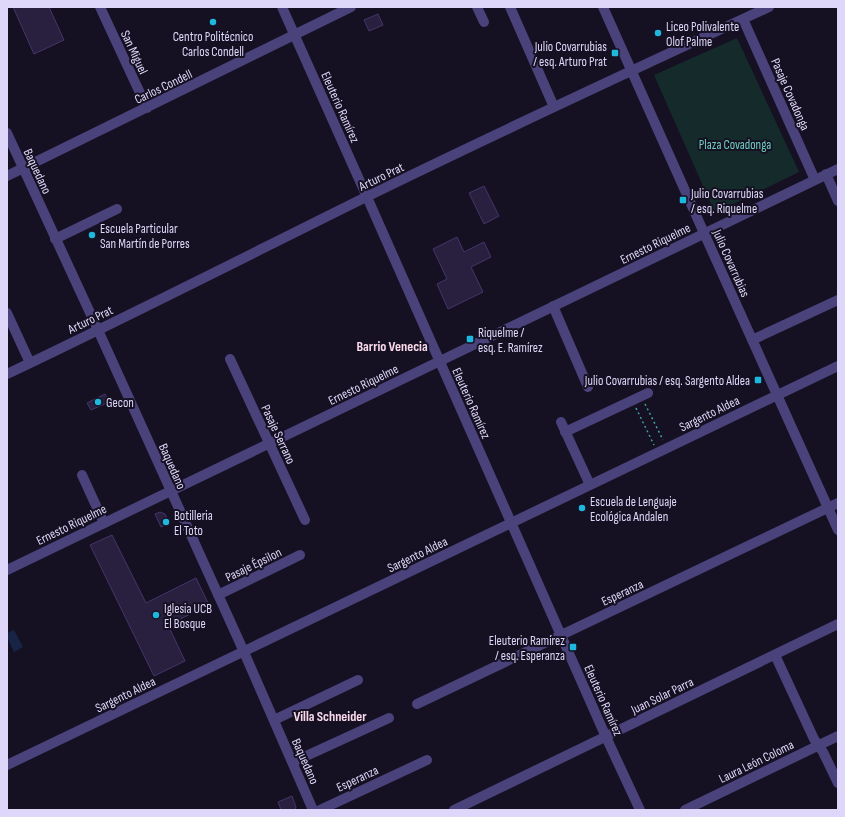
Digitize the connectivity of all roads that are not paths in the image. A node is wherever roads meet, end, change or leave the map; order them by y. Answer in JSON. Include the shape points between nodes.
{"nodes":[{"id":1,"x":100,"y":7,"type":"edge"},
{"id":2,"x":282,"y":7,"type":"edge"},
{"id":3,"x":351,"y":7,"type":"edge"},
{"id":4,"x":477,"y":7,"type":"edge"},
{"id":5,"x":510,"y":7,"type":"edge"},
{"id":6,"x":604,"y":7,"type":"edge"},
{"id":7,"x":769,"y":7,"type":"edge"},
{"id":8,"x":743,"y":19,"type":"junction"},
{"id":9,"x":484,"y":22,"type":"dead end"},
{"id":10,"x":294,"y":34,"type":"junction"},
{"id":11,"x":632,"y":70,"type":"junction"},
{"id":12,"x":554,"y":107,"type":"junction"},
{"id":13,"x":147,"y":108,"type":"junction"},
{"id":14,"x":7,"y":134,"type":"edge"},
{"id":15,"x":23,"y":168,"type":"junction"},
{"id":16,"x":838,"y":168,"type":"edge"},
{"id":17,"x":826,"y":174,"type":"junction"},
{"id":18,"x":7,"y":176,"type":"edge"},
{"id":19,"x":815,"y":180,"type":"junction"},
{"id":20,"x":367,"y":197,"type":"junction"},
{"id":21,"x":838,"y":201,"type":"edge"},
{"id":22,"x":117,"y":209,"type":"dead end"},
{"id":23,"x":704,"y":233,"type":"junction"},
{"id":24,"x":55,"y":239,"type":"junction"},
{"id":25,"x":838,"y":300,"type":"edge"},
{"id":26,"x":554,"y":306,"type":"junction"},
{"id":27,"x":7,"y":313,"type":"edge"},
{"id":28,"x":98,"y":330,"type":"junction"},
{"id":29,"x":752,"y":340,"type":"junction"},
{"id":30,"x":230,"y":359,"type":"dead end"},
{"id":31,"x":440,"y":361,"type":"junction"},
{"id":32,"x":30,"y":363,"type":"junction"},
{"id":33,"x":838,"y":366,"type":"edge"},
{"id":34,"x":7,"y":374,"type":"edge"},
{"id":35,"x":588,"y":386,"type":"dead end"},
{"id":36,"x":777,"y":395,"type":"junction"},
{"id":37,"x":641,"y":397,"type":"road end"},
{"id":38,"x":560,"y":422,"type":"dead end"},
{"id":39,"x":566,"y":432,"type":"junction"},
{"id":40,"x":269,"y":443,"type":"junction"},
{"id":41,"x":82,"y":476,"type":"dead end"},
{"id":42,"x":590,"y":485,"type":"junction"},
{"id":43,"x":170,"y":491,"type":"junction"},
{"id":44,"x":838,"y":503,"type":"edge"},
{"id":45,"x":828,"y":508,"type":"junction"},
{"id":46,"x":305,"y":520,"type":"dead end"},
{"id":47,"x":104,"y":523,"type":"junction"},
{"id":48,"x":511,"y":523,"type":"junction"},
{"id":49,"x":838,"y":530,"type":"edge"},
{"id":50,"x":300,"y":555,"type":"dead end"},
{"id":51,"x":7,"y":570,"type":"edge"},
{"id":52,"x":218,"y":595,"type":"junction"},
{"id":53,"x":838,"y":624,"type":"edge"},
{"id":54,"x":561,"y":635,"type":"junction"},
{"id":55,"x":244,"y":651,"type":"junction"},
{"id":56,"x":775,"y":655,"type":"junction"},
{"id":57,"x":358,"y":680,"type":"dead end"},
{"id":58,"x":418,"y":704,"type":"dead end"},
{"id":59,"x":389,"y":718,"type":"dead end"},
{"id":60,"x":274,"y":720,"type":"junction"},
{"id":61,"x":838,"y":736,"type":"edge"},
{"id":62,"x":606,"y":737,"type":"junction"},
{"id":63,"x":819,"y":745,"type":"junction"},
{"id":64,"x":427,"y":760,"type":"dead end"},
{"id":65,"x":293,"y":762,"type":"junction"},
{"id":66,"x":7,"y":765,"type":"edge"},
{"id":67,"x":838,"y":783,"type":"edge"},
{"id":68,"x":313,"y":810,"type":"edge"},
{"id":69,"x":320,"y":810,"type":"edge"},
{"id":70,"x":454,"y":810,"type":"edge"},
{"id":71,"x":640,"y":810,"type":"edge"},
{"id":72,"x":684,"y":810,"type":"edge"}],
"edges":[{"from":1,"to":13,"type":"street","name":"San Miguel"},
{"from":2,"to":10,"type":"street","name":"Eleuterio Ramírez"},
{"from":3,"to":10,"type":"street","name":"Carlos Condell"},
{"from":4,"to":9,"type":"street"},
{"from":5,"to":12,"type":"street"},
{"from":6,"to":11,"type":"street","name":"Julio Covarrubias"},
{"from":7,"to":8,"type":"street","name":"Arturo Prat"},
{"from":8,"to":11,"type":"street","name":"Arturo Prat"},
{"from":8,"to":19,"type":"street","name":"Pasaje Covadonga"},
{"from":10,"to":13,"type":"street","name":"Carlos Condell"},
{"from":10,"to":20,"type":"street","name":"Eleuterio Ramírez"},
{"from":11,"to":12,"type":"street","name":"Arturo Prat"},
{"from":11,"to":23,"type":"street","name":"Julio Covarrubias"},
{"from":12,"to":20,"type":"street","name":"Arturo Prat"},
{"from":13,"to":15,"type":"street","name":"Carlos Condell"},
{"from":14,"to":15,"type":"street","name":"Baquedano"},
{"from":15,"to":18,"type":"street","name":"Carlos Condell"},
{"from":15,"to":24,"type":"street","name":"Baquedano"},
{"from":16,"to":17,"type":"street","name":"Ernesto Riquelme"},
{"from":17,"to":19,"type":"street","name":"Ernesto Riquelme"},
{"from":17,"to":21,"type":"street"},
{"from":19,"to":23,"type":"street","name":"Ernesto Riquelme"},
{"from":20,"to":28,"type":"street","name":"Arturo Prat"},
{"from":20,"to":31,"type":"street","name":"Eleuterio Ramírez"},
{"from":22,"to":24,"type":"street"},
{"from":23,"to":26,"type":"street","name":"Ernesto Riquelme"},
{"from":23,"to":29,"type":"street","name":"Julio Covarrubias"},
{"from":24,"to":28,"type":"street","name":"Baquedano"},
{"from":25,"to":29,"type":"street"},
{"from":26,"to":31,"type":"street","name":"Ernesto Riquelme"},
{"from":26,"to":35,"type":"street"},
{"from":27,"to":32,"type":"street"},
{"from":28,"to":32,"type":"street","name":"Arturo Prat"},
{"from":28,"to":43,"type":"street","name":"Baquedano"},
{"from":29,"to":36,"type":"street","name":"Julio Covarrubias"},
{"from":30,"to":40,"type":"street","name":"Pasaje Serrano"},
{"from":31,"to":40,"type":"street","name":"Ernesto Riquelme"},
{"from":31,"to":48,"type":"street","name":"Eleuterio Ramírez"},
{"from":32,"to":34,"type":"street","name":"Arturo Prat"},
{"from":33,"to":36,"type":"street","name":"Sargento Aldea"},
{"from":36,"to":42,"type":"street","name":"Sargento Aldea"},
{"from":36,"to":45,"type":"street","name":"Julio Covarrubias"},
{"from":37,"to":39,"type":"street"},
{"from":38,"to":39,"type":"street"},
{"from":39,"to":42,"type":"street"},
{"from":40,"to":43,"type":"street","name":"Ernesto Riquelme"},
{"from":40,"to":46,"type":"street","name":"Pasaje Serrano"},
{"from":41,"to":47,"type":"street"},
{"from":42,"to":48,"type":"street","name":"Sargento Aldea"},
{"from":43,"to":47,"type":"street","name":"Ernesto Riquelme"},
{"from":43,"to":52,"type":"street","name":"Baquedano"},
{"from":44,"to":45,"type":"street","name":"Esperanza"},
{"from":45,"to":49,"type":"street","name":"Julio Covarrubias"},
{"from":45,"to":54,"type":"street","name":"Esperanza"},
{"from":47,"to":51,"type":"street","name":"Ernesto Riquelme"},
{"from":48,"to":54,"type":"street","name":"Eleuterio Ramírez"},
{"from":48,"to":55,"type":"street","name":"Sargento Aldea"},
{"from":50,"to":52,"type":"street","name":"Pasaje Épsilon"},
{"from":52,"to":55,"type":"street","name":"Baquedano"},
{"from":53,"to":56,"type":"street","name":"Juan Solar Parra"},
{"from":54,"to":58,"type":"street","name":"Esperanza"},
{"from":54,"to":62,"type":"street","name":"Eleuterio Ramírez"},
{"from":55,"to":60,"type":"street","name":"Baquedano"},
{"from":55,"to":66,"type":"street","name":"Sargento Aldea"},
{"from":56,"to":62,"type":"street","name":"Juan Solar Parra"},
{"from":56,"to":63,"type":"street"},
{"from":57,"to":60,"type":"street"},
{"from":59,"to":65,"type":"street"},
{"from":60,"to":65,"type":"street","name":"Baquedano"},
{"from":61,"to":63,"type":"street","name":"Laura León Coloma"},
{"from":62,"to":70,"type":"street","name":"Juan Solar Parra"},
{"from":62,"to":71,"type":"street","name":"Eleuterio Ramírez"},
{"from":63,"to":67,"type":"street"},
{"from":63,"to":72,"type":"street","name":"Laura León Coloma"},
{"from":64,"to":69,"type":"street","name":"Esperanza"},
{"from":65,"to":68,"type":"street","name":"Baquedano"}]}
